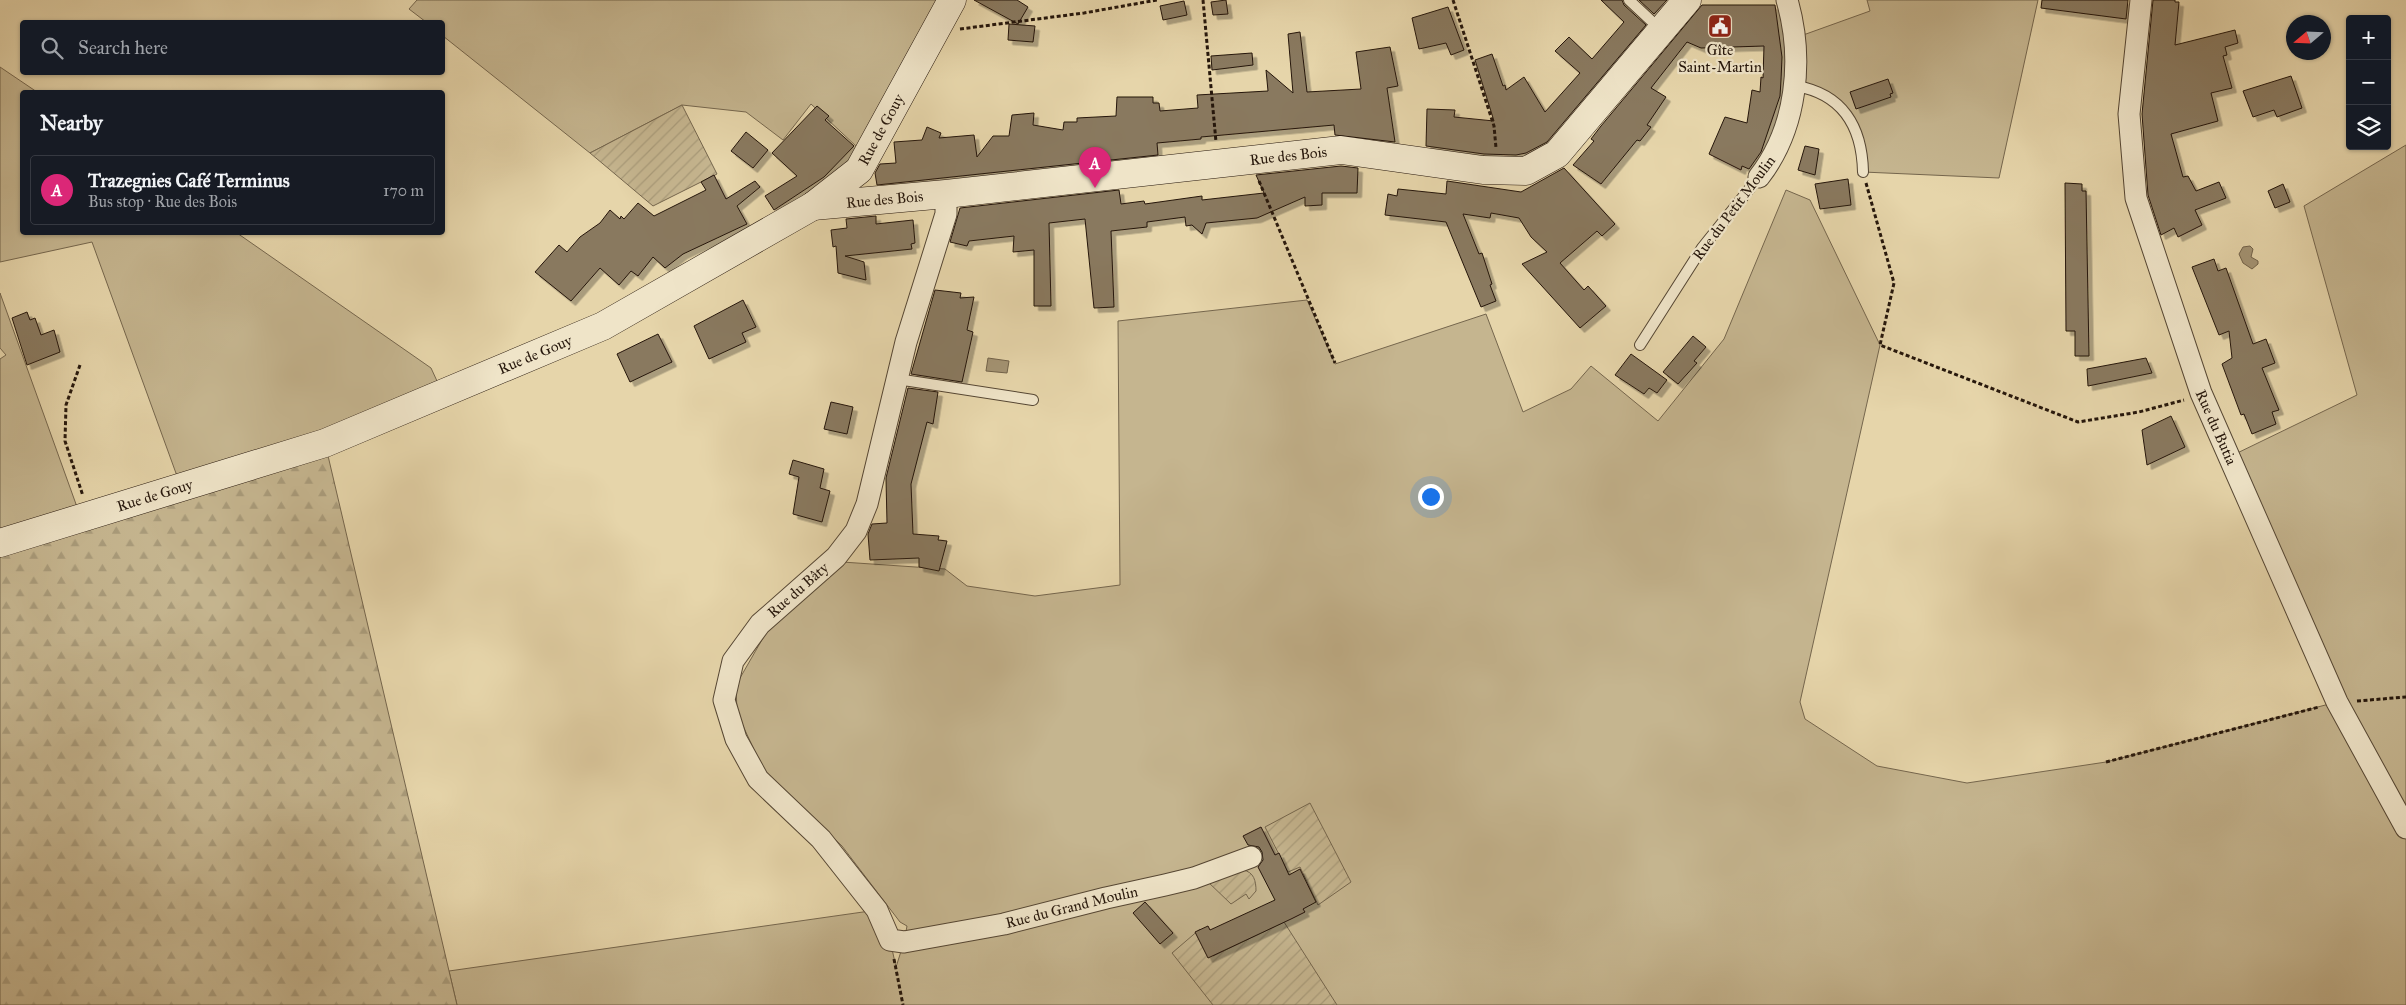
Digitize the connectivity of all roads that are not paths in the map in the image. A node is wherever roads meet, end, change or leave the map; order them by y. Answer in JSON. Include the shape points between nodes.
{"nodes":[{"id":1,"x":1629,"y":0,"type":"edge"},
{"id":2,"x":1687,"y":0,"type":"edge"},
{"id":3,"x":1787,"y":0,"type":"edge"},
{"id":4,"x":2140,"y":0,"type":"edge"},
{"id":5,"x":947,"y":9,"type":"edge"},
{"id":6,"x":1662,"y":30,"type":"junction"},
{"id":7,"x":1796,"y":86,"type":"junction"},
{"id":8,"x":1863,"y":172,"type":"road end"},
{"id":9,"x":1759,"y":177,"type":"joint"},
{"id":10,"x":946,"y":194,"type":"junction"},
{"id":11,"x":813,"y":206,"type":"junction"},
{"id":12,"x":1640,"y":345,"type":"dead end"},
{"id":13,"x":897,"y":379,"type":"junction"},
{"id":14,"x":1033,"y":400,"type":"dead end"},
{"id":15,"x":0,"y":543,"type":"edge"},
{"id":16,"x":2406,"y":828,"type":"edge"},
{"id":17,"x":1251,"y":857,"type":"dead end"},
{"id":18,"x":890,"y":940,"type":"joint"}],
"edges":[{"from":1,"to":6,"type":"lane"},
{"from":2,"to":6,"type":"street","name":"Rue des Bois"},
{"from":3,"to":7,"type":"street","name":"Rue du Petit Moulin","via":[[1794,35]]},
{"from":4,"to":16,"type":"street","name":"Rue du Butia","via":[[2129,114],[2136,198],[2201,393],[2337,702]]},
{"from":5,"to":11,"type":"street","name":"Rue de Gouy","via":[[858,170]]},
{"from":6,"to":10,"type":"street","name":"Rue des Bois","via":[[1557,154],[1526,171],[1498,171],[1341,150]]},
{"from":7,"to":8,"type":"lane","via":[[1826,94],[1844,111],[1856,130],[1863,155]]},
{"from":7,"to":9,"type":"street","name":"Rue du Petit Moulin","via":[[1780,142],[1770,164]]},
{"from":9,"to":12,"type":"lane","name":"Rue du Petit Moulin","via":[[1702,248]]},
{"from":10,"to":11,"type":"street","name":"Rue des Bois"},
{"from":10,"to":13,"type":"street","name":"Rue du Bâty","via":[[944,222]]},
{"from":11,"to":15,"type":"street","name":"Rue de Gouy","via":[[603,326],[325,443]]},
{"from":13,"to":14,"type":"lane"},
{"from":13,"to":18,"type":"street","name":"Rue du Bâty","via":[[867,504],[856,531],[836,557],[760,624],[733,661],[724,700],[736,739],[758,778],[826,846],[877,910]]},
{"from":17,"to":18,"type":"street","name":"Rue du Grand Moulin","via":[[1194,878],[1004,924],[904,942]]}]}
